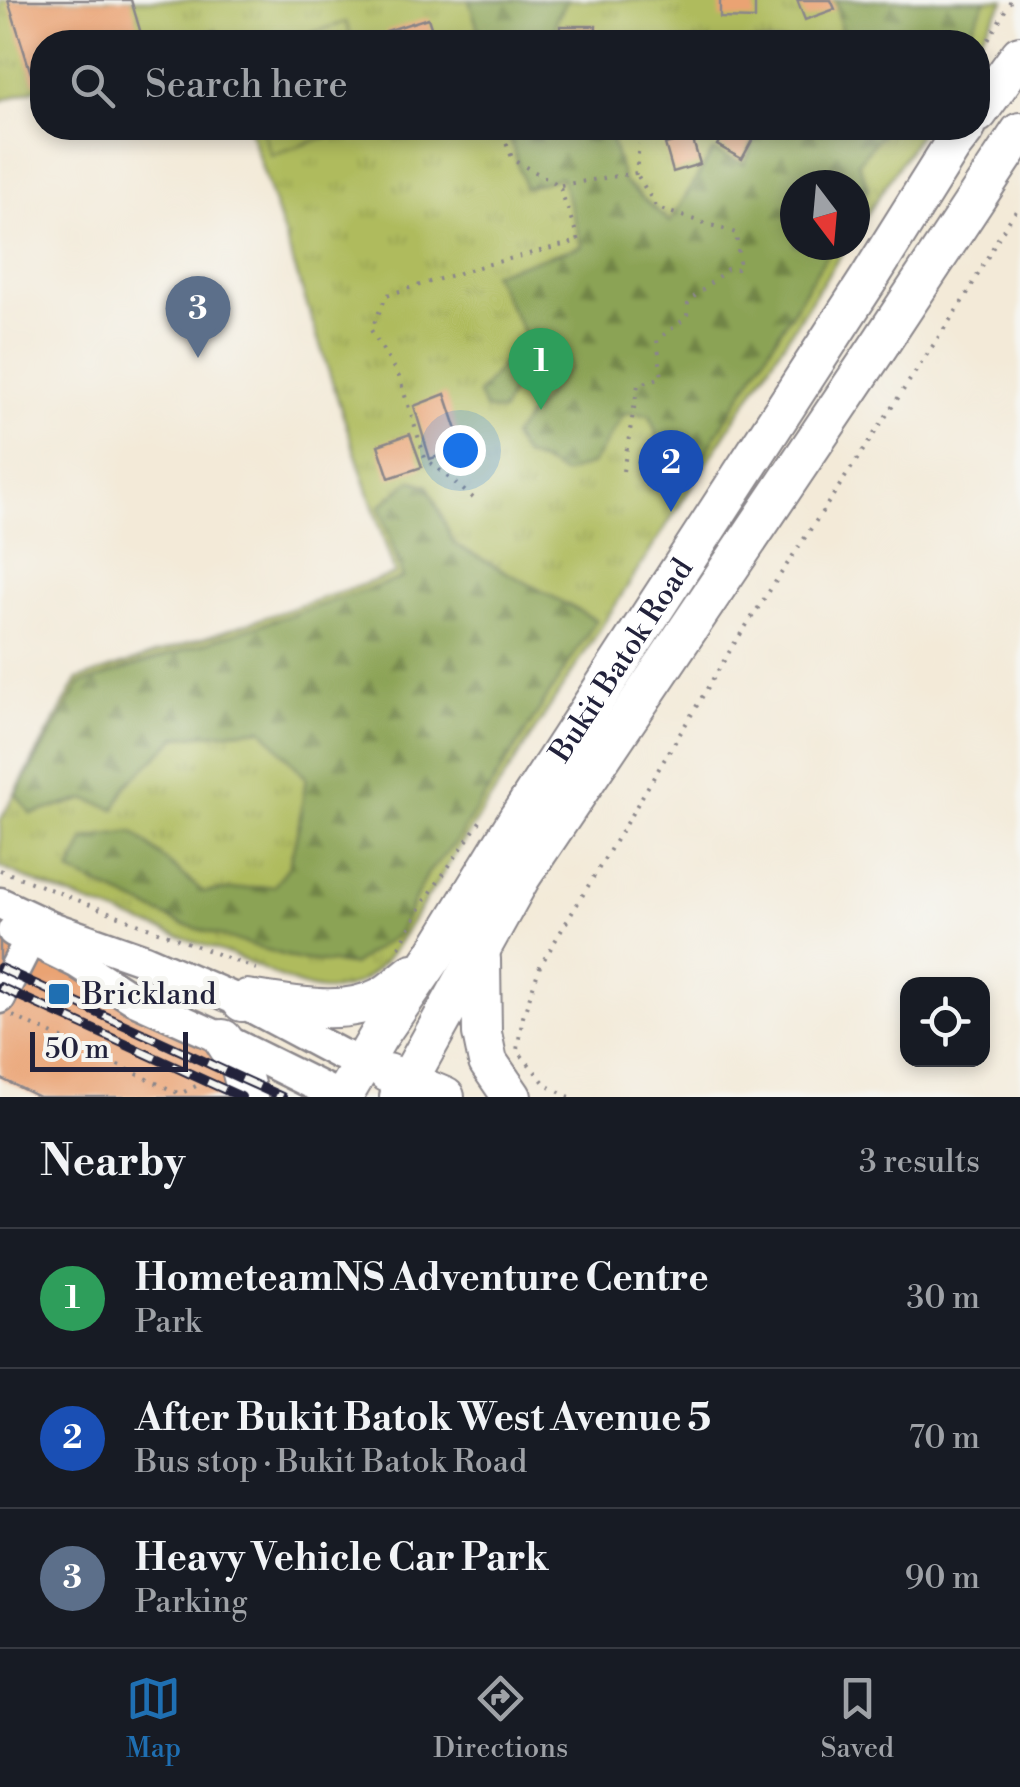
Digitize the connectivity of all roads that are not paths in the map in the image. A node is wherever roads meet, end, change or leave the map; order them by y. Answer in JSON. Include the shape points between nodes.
{"nodes":[{"id":1,"x":1020,"y":55,"type":"edge"},
{"id":2,"x":990,"y":96,"type":"edge"},
{"id":3,"x":1020,"y":132,"type":"edge"},
{"id":4,"x":957,"y":140,"type":"edge"},
{"id":5,"x":987,"y":182,"type":"junction"},
{"id":6,"x":868,"y":280,"type":"junction"},
{"id":7,"x":876,"y":350,"type":"junction"},
{"id":8,"x":816,"y":359,"type":"junction"},
{"id":9,"x":0,"y":903,"type":"edge"},
{"id":10,"x":0,"y":925,"type":"edge"},
{"id":11,"x":30,"y":939,"type":"junction"},
{"id":12,"x":481,"y":951,"type":"junction"},
{"id":13,"x":434,"y":956,"type":"junction"},
{"id":14,"x":249,"y":986,"type":"junction"},
{"id":15,"x":0,"y":998,"type":"edge"},
{"id":16,"x":222,"y":1039,"type":"junction"},
{"id":17,"x":363,"y":1064,"type":"junction"},
{"id":18,"x":403,"y":1089,"type":"edge"},
{"id":19,"x":248,"y":1097,"type":"edge"},
{"id":20,"x":341,"y":1097,"type":"edge"},
{"id":21,"x":445,"y":1097,"type":"edge"},
{"id":22,"x":512,"y":1097,"type":"edge"}],
"edges":[{"from":1,"to":2,"type":"main road"},
{"from":3,"to":5,"type":"main road","name":"Bukit Batok Road"},
{"from":4,"to":6,"type":"main road","name":"Bukit Batok Road"},
{"from":5,"to":6,"type":"main road","via":[[910,276],[886,288]]},
{"from":5,"to":7,"type":"main road","name":"Bukit Batok Road"},
{"from":6,"to":8,"type":"main road","name":"Bukit Batok Road"},
{"from":7,"to":8,"type":"main road","via":[[853,340]]},
{"from":7,"to":12,"type":"main road","name":"Bukit Batok Road","via":[[521,877]]},
{"from":8,"to":13,"type":"main road","name":"Bukit Batok Road"},
{"from":9,"to":14,"type":"street","via":[[145,960]]},
{"from":10,"to":11,"type":"street"},
{"from":11,"to":15,"type":"street"},
{"from":11,"to":16,"type":"street","via":[[132,998]]},
{"from":12,"to":18,"type":"main road","name":"Bukit Batok Road"},
{"from":12,"to":22,"type":"main road","via":[[488,1062]]},
{"from":13,"to":14,"type":"main road","via":[[381,998],[352,1006],[247,999]]},
{"from":13,"to":17,"type":"main road","name":"Bukit Batok Road"},
{"from":14,"to":17,"type":"street"},
{"from":16,"to":19,"type":"main road","via":[[240,1065]]},
{"from":16,"to":20,"type":"street"},
{"from":17,"to":18,"type":"main road"},
{"from":17,"to":20,"type":"main road","name":"Bukit Batok Road"},
{"from":18,"to":21,"type":"main road"}]}
